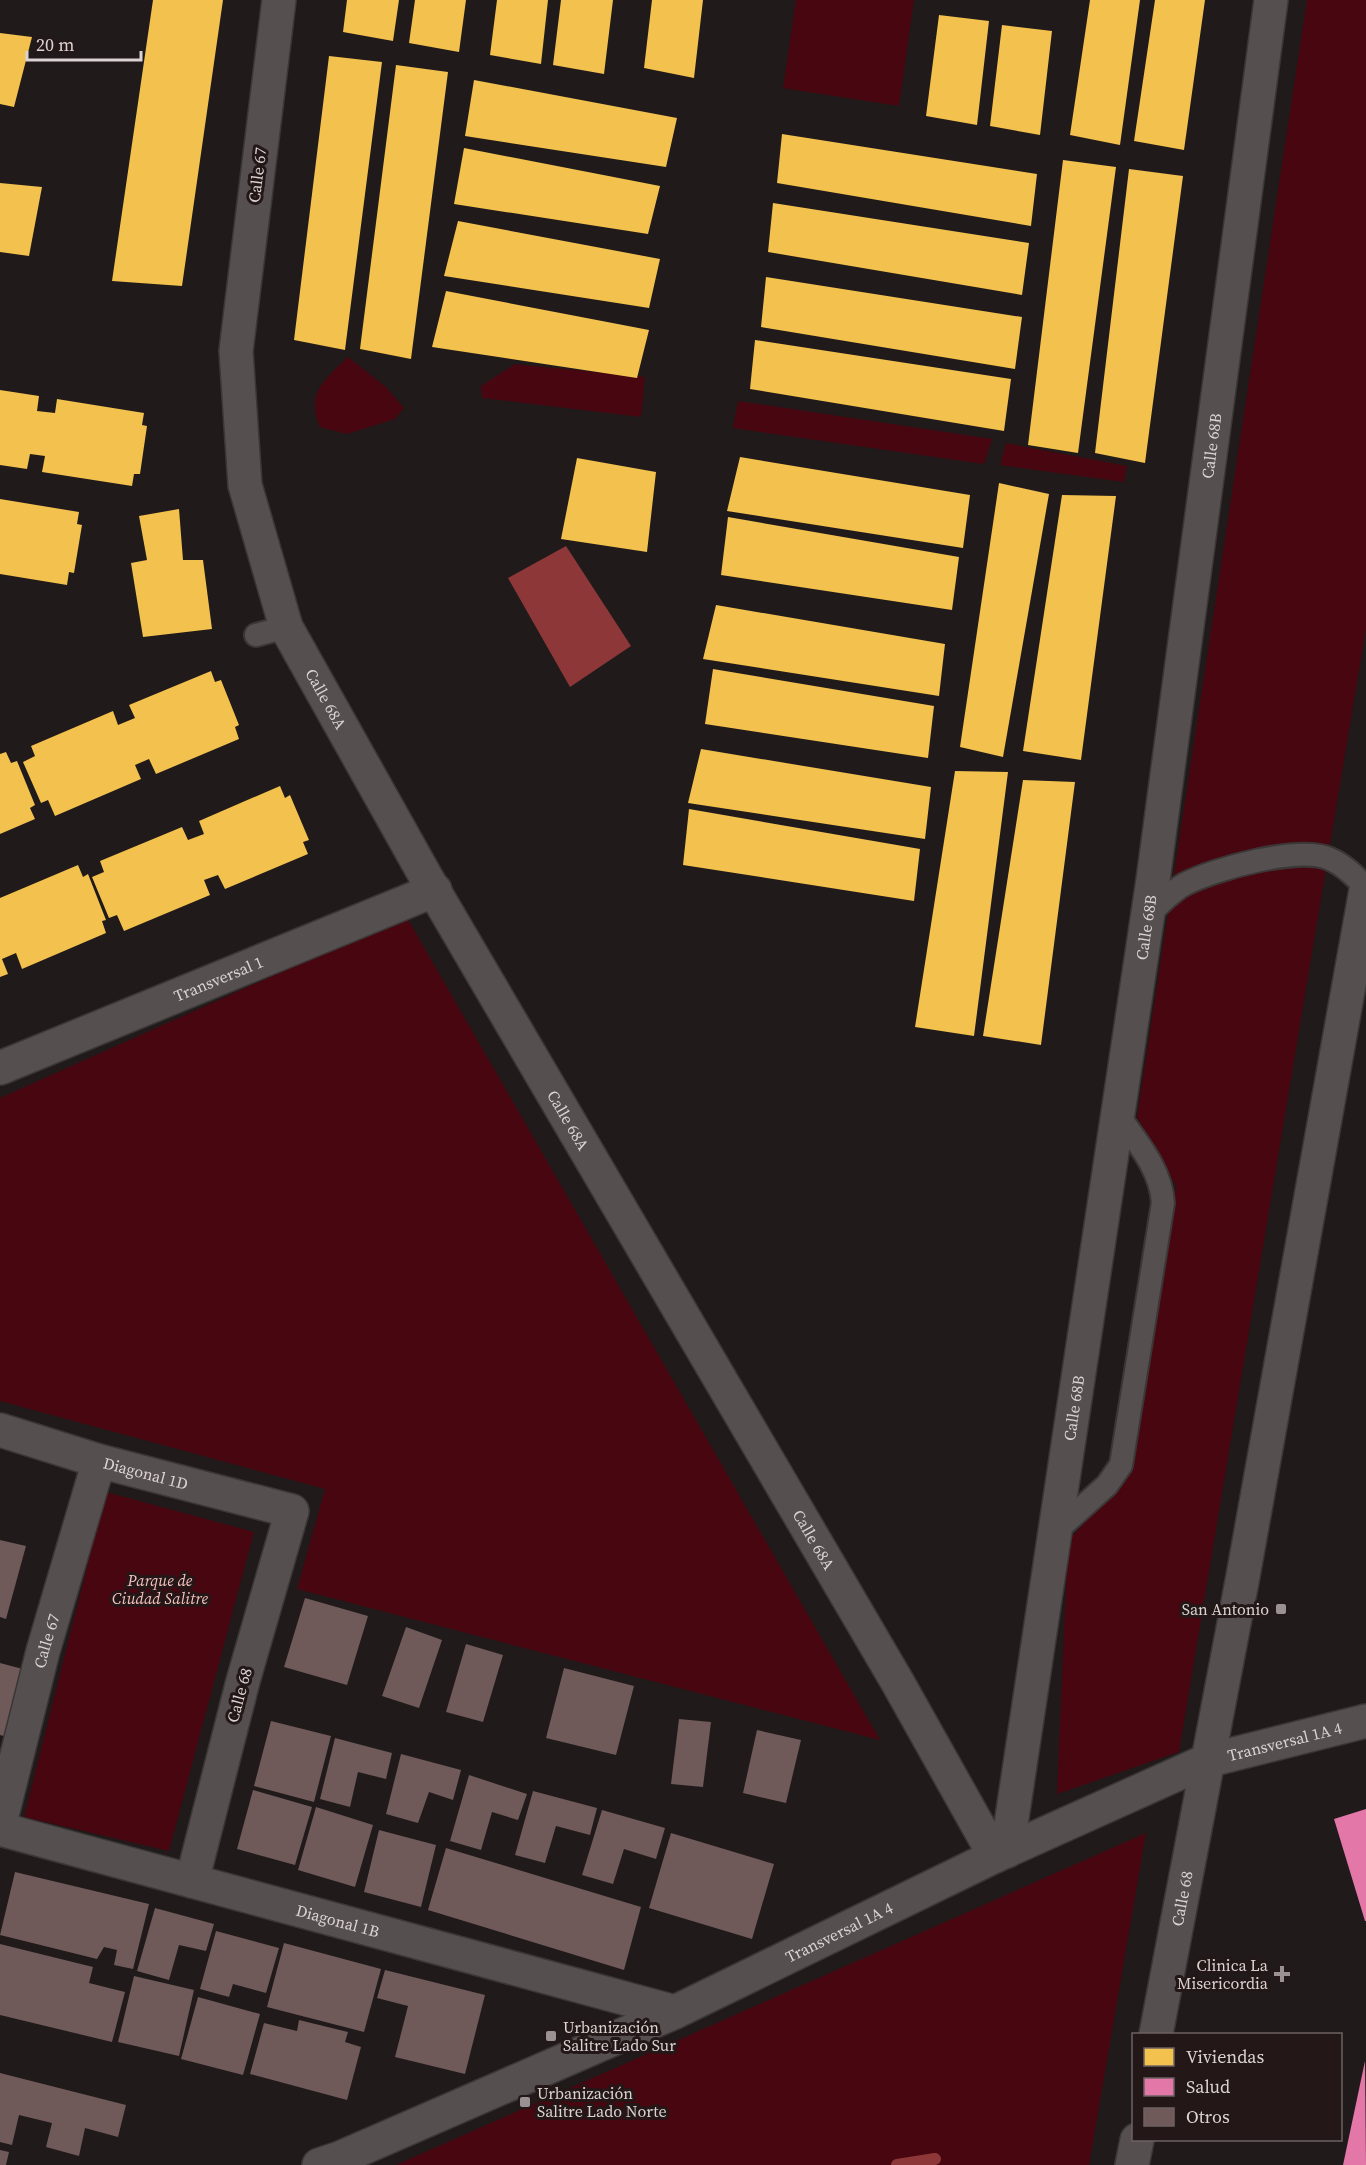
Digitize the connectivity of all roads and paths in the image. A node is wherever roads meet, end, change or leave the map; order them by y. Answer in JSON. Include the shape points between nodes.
{"nodes":[{"id":1,"x":279,"y":0,"type":"edge"},
{"id":2,"x":1271,"y":0,"type":"edge"},
{"id":3,"x":236,"y":351,"type":"joint"},
{"id":4,"x":1366,"y":889,"type":"edge"},
{"id":5,"x":435,"y":890,"type":"junction"},
{"id":6,"x":1146,"y":917,"type":"junction"},
{"id":7,"x":0,"y":1068,"type":"edge"},
{"id":8,"x":1116,"y":1112,"type":"junction"},
{"id":9,"x":0,"y":1430,"type":"edge"},
{"id":10,"x":99,"y":1461,"type":"junction"},
{"id":11,"x":292,"y":1511,"type":"joint"},
{"id":12,"x":1055,"y":1532,"type":"junction"},
{"id":13,"x":1366,"y":1721,"type":"edge"},
{"id":14,"x":1206,"y":1761,"type":"junction"},
{"id":15,"x":0,"y":1823,"type":"edge"},
{"id":16,"x":0,"y":1829,"type":"edge"},
{"id":17,"x":1001,"y":1854,"type":"junction"},
{"id":18,"x":192,"y":1881,"type":"junction"},
{"id":19,"x":675,"y":2012,"type":"junction"},
{"id":20,"x":1156,"y":2033,"type":"edge"},
{"id":21,"x":1137,"y":2141,"type":"edge"},
{"id":22,"x":319,"y":2165,"type":"edge"},
{"id":23,"x":1132,"y":2165,"type":"edge"}],
"edges":[{"from":1,"to":3,"type":"street","name":"Calle 67"},
{"from":2,"to":6,"type":"street","name":"Calle 68B"},
{"from":3,"to":5,"type":"street","name":"Calle 68A","via":[[244,485],[271,631]]},
{"from":4,"to":6,"type":"lane","via":[[1328,857],[1271,859],[1249,862],[1185,884]]},
{"from":4,"to":14,"type":"street","via":[[1243,1576]]},
{"from":5,"to":7,"type":"street","name":"Transversal 1"},
{"from":5,"to":17,"type":"street","name":"Calle 68A"},
{"from":6,"to":8,"type":"street","name":"Calle 68B"},
{"from":8,"to":12,"type":"street","name":"Calle 68B"},
{"from":8,"to":12,"type":"lane","via":[[1155,1170],[1162,1185],[1162,1203],[1121,1465],[1107,1485]]},
{"from":9,"to":10,"type":"street","name":"Diagonal 1D"},
{"from":10,"to":11,"type":"street","name":"Diagonal 1D"},
{"from":10,"to":15,"type":"street","name":"Calle 67"},
{"from":11,"to":18,"type":"street","name":"Calle 68"},
{"from":12,"to":17,"type":"street","name":"Calle 68B"},
{"from":13,"to":14,"type":"street","name":"Transversal 1A 4"},
{"from":14,"to":17,"type":"street","name":"Transversal 1A 4"},
{"from":14,"to":20,"type":"street","name":"Calle 68"},
{"from":16,"to":18,"type":"street","name":"Diagonal 1B"},
{"from":17,"to":19,"type":"street","name":"Transversal 1A 4"},
{"from":18,"to":19,"type":"street","name":"Diagonal 1B"},
{"from":19,"to":22,"type":"street","name":"Transversal 1A 4"},
{"from":21,"to":23,"type":"street"}]}
